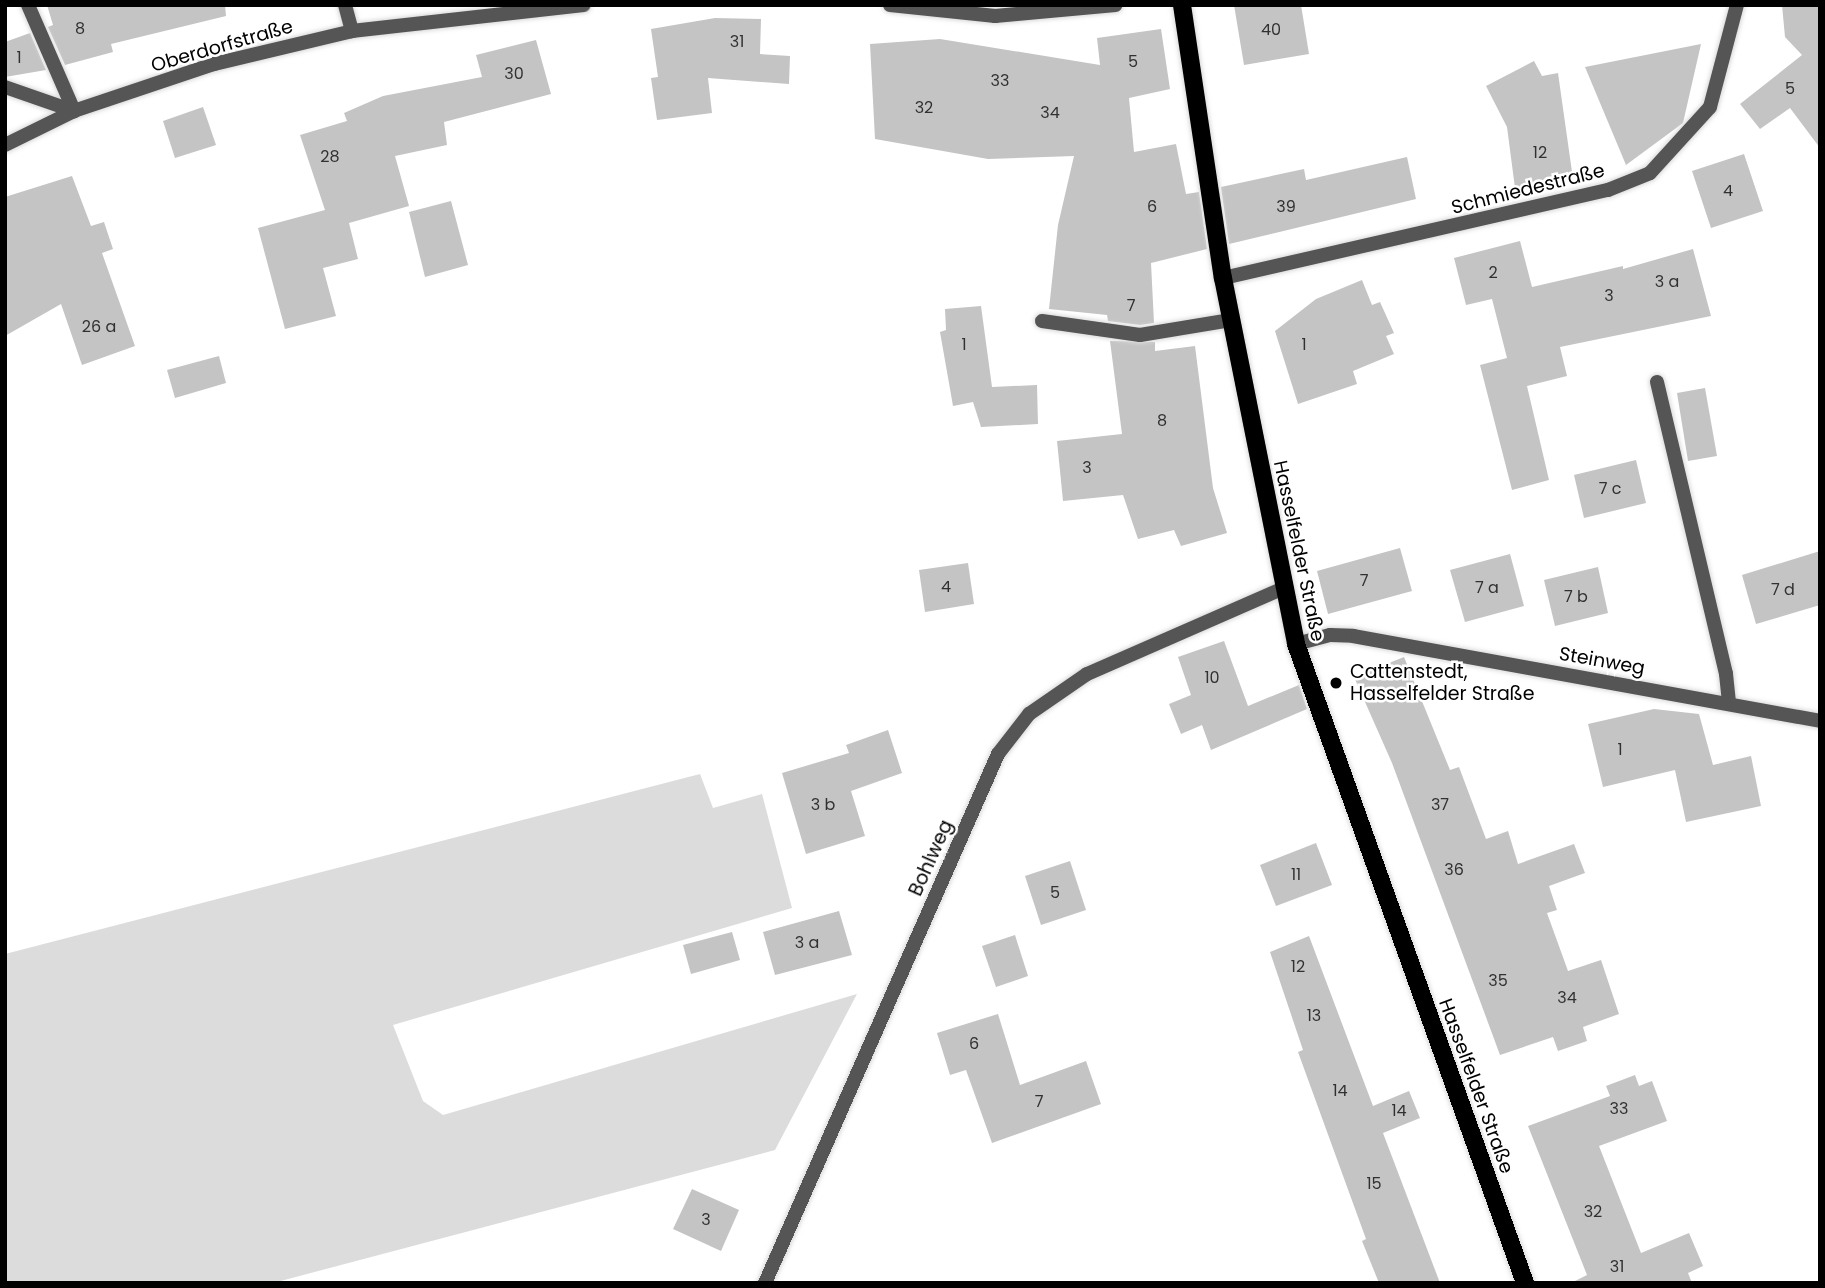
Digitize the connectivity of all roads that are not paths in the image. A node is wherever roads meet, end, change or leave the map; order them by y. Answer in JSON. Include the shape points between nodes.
{"nodes":[{"id":1,"x":28,"y":5,"type":"edge"},
{"id":2,"x":345,"y":5,"type":"edge"},
{"id":3,"x":584,"y":5,"type":"edge"},
{"id":4,"x":890,"y":5,"type":"edge"},
{"id":5,"x":1116,"y":5,"type":"edge"},
{"id":6,"x":1182,"y":5,"type":"edge"},
{"id":7,"x":1737,"y":5,"type":"edge"},
{"id":8,"x":352,"y":31,"type":"junction"},
{"id":9,"x":5,"y":87,"type":"edge"},
{"id":10,"x":74,"y":111,"type":"junction"},
{"id":11,"x":5,"y":145,"type":"edge"},
{"id":12,"x":1223,"y":278,"type":"junction"},
{"id":13,"x":1231,"y":320,"type":"junction"},
{"id":14,"x":1042,"y":321,"type":"dead end"},
{"id":15,"x":1657,"y":382,"type":"dead end"},
{"id":16,"x":1282,"y":589,"type":"junction"},
{"id":17,"x":1296,"y":644,"type":"junction"},
{"id":18,"x":1729,"y":704,"type":"junction"},
{"id":19,"x":1820,"y":721,"type":"edge"},
{"id":20,"x":765,"y":1283,"type":"edge"},
{"id":21,"x":1525,"y":1283,"type":"edge"}],
"edges":[{"from":1,"to":10,"type":"street"},
{"from":2,"to":8,"type":"street"},
{"from":3,"to":8,"type":"street","name":"Oberdorfstraße"},
{"from":4,"to":5,"type":"street","via":[[995,16]]},
{"from":6,"to":12,"type":"main road","name":"Hasselfelder Straße"},
{"from":7,"to":12,"type":"street","name":"Schmiedestraße","via":[[1710,107],[1650,173],[1608,190]]},
{"from":8,"to":10,"type":"street","name":"Oberdorfstraße","via":[[214,64]]},
{"from":9,"to":10,"type":"street"},
{"from":10,"to":11,"type":"street","name":"Oberdorfstraße"},
{"from":12,"to":13,"type":"main road","name":"Hasselfelder Straße"},
{"from":13,"to":14,"type":"street","via":[[1140,335]]},
{"from":13,"to":16,"type":"main road","name":"Hasselfelder Straße"},
{"from":15,"to":18,"type":"street","via":[[1726,674]]},
{"from":16,"to":17,"type":"main road","name":"Hasselfelder Straße"},
{"from":16,"to":20,"type":"street","name":"Bohlweg","via":[[1087,674],[1029,714],[998,754]]},
{"from":17,"to":18,"type":"street","name":"Steinweg","via":[[1330,635],[1353,636]]},
{"from":17,"to":21,"type":"main road","name":"Hasselfelder Straße"},
{"from":18,"to":19,"type":"street","name":"Steinweg"}]}
